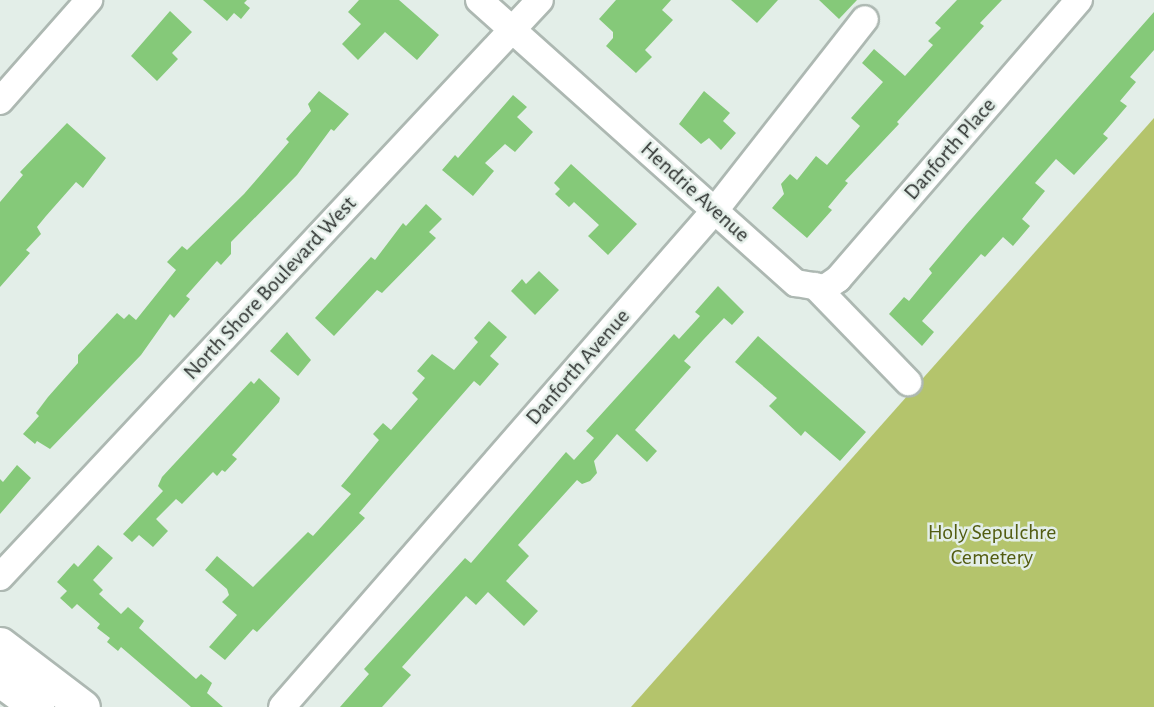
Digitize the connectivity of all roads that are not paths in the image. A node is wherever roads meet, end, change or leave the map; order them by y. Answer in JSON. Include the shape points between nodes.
{"nodes":[{"id":1,"x":89,"y":0,"type":"edge"},
{"id":2,"x":479,"y":0,"type":"edge"},
{"id":3,"x":540,"y":0,"type":"edge"},
{"id":4,"x":1079,"y":0,"type":"edge"},
{"id":5,"x":865,"y":19,"type":"dead end"},
{"id":6,"x":512,"y":29,"type":"junction"},
{"id":7,"x":0,"y":101,"type":"edge"},
{"id":8,"x":716,"y":209,"type":"junction"},
{"id":9,"x":815,"y":286,"type":"junction"},
{"id":10,"x":908,"y":382,"type":"dead end"},
{"id":11,"x":0,"y":577,"type":"edge"},
{"id":12,"x":0,"y":644,"type":"edge"},
{"id":13,"x":0,"y":680,"type":"edge"},
{"id":14,"x":37,"y":707,"type":"edge"},
{"id":15,"x":83,"y":707,"type":"edge"},
{"id":16,"x":282,"y":707,"type":"edge"}],
"edges":[{"from":1,"to":7,"type":"street"},
{"from":2,"to":6,"type":"street","name":"Hendrie Avenue"},
{"from":3,"to":6,"type":"street","name":"North Shore Boulevard West"},
{"from":4,"to":9,"type":"street","name":"Danforth Place","via":[[838,279],[825,288]]},
{"from":5,"to":8,"type":"street","name":"Danforth Avenue"},
{"from":6,"to":8,"type":"street","name":"Hendrie Avenue"},
{"from":6,"to":11,"type":"street","name":"North Shore Boulevard West"},
{"from":8,"to":9,"type":"street","name":"Hendrie Avenue","via":[[796,283]]},
{"from":8,"to":16,"type":"street","name":"Danforth Avenue"},
{"from":9,"to":10,"type":"street","name":"Hendrie Avenue"},
{"from":12,"to":15,"type":"main road"},
{"from":13,"to":14,"type":"main road"}]}
